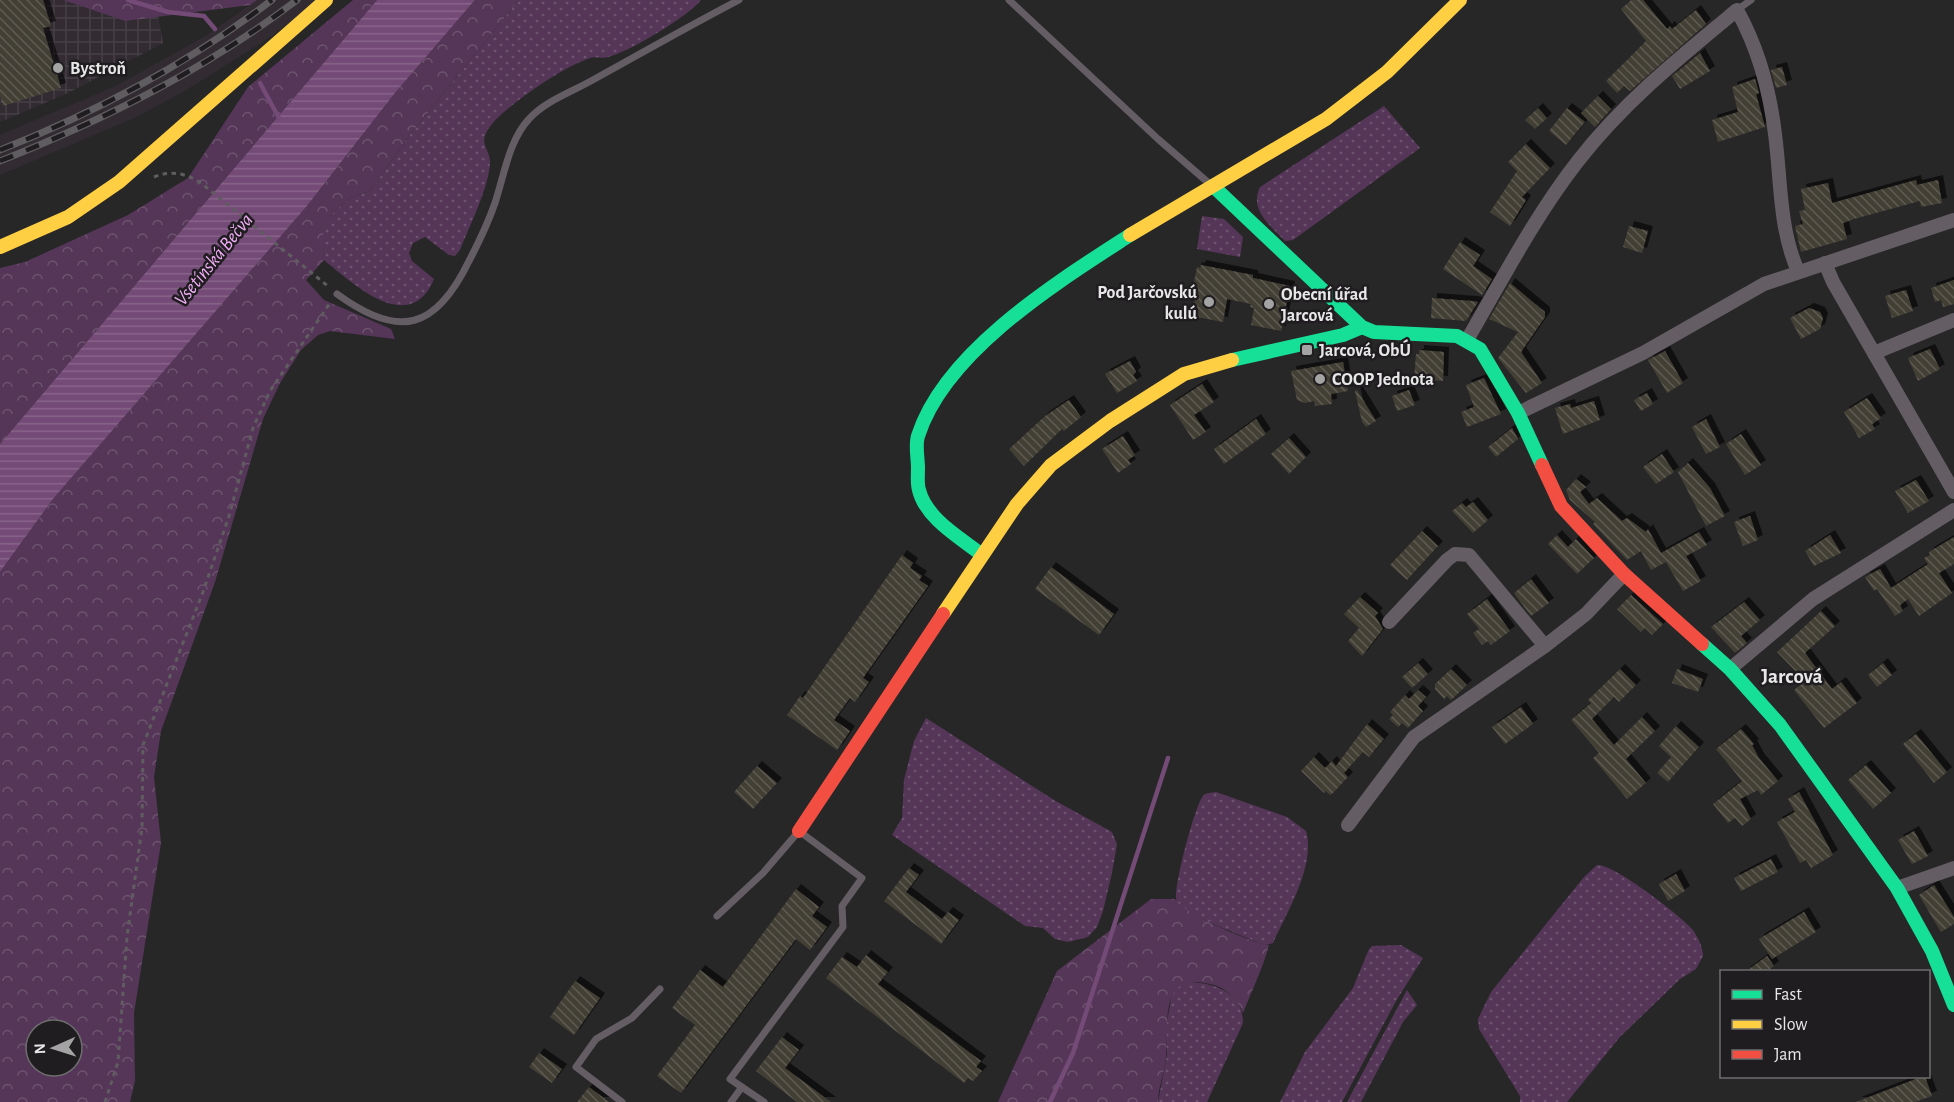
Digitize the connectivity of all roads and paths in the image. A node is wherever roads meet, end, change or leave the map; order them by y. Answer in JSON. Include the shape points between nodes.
{"nodes":[{"id":1,"x":326,"y":0,"type":"edge"},
{"id":2,"x":739,"y":0,"type":"edge"},
{"id":3,"x":1009,"y":0,"type":"edge"},
{"id":4,"x":1460,"y":0,"type":"edge"},
{"id":5,"x":1751,"y":0,"type":"edge"},
{"id":6,"x":1737,"y":10,"type":"junction"},
{"id":7,"x":172,"y":172,"type":"dead end"},
{"id":8,"x":1213,"y":186,"type":"junction"},
{"id":9,"x":1954,"y":220,"type":"edge"},
{"id":10,"x":0,"y":247,"type":"edge"},
{"id":11,"x":1825,"y":263,"type":"junction"},
{"id":12,"x":1798,"y":271,"type":"junction"},
{"id":13,"x":337,"y":294,"type":"junction"},
{"id":14,"x":1954,"y":320,"type":"edge"},
{"id":15,"x":1362,"y":327,"type":"junction"},
{"id":16,"x":1467,"y":340,"type":"junction"},
{"id":17,"x":1874,"y":353,"type":"junction"},
{"id":18,"x":1518,"y":413,"type":"junction"},
{"id":19,"x":1954,"y":492,"type":"edge"},
{"id":20,"x":1954,"y":510,"type":"edge"},
{"id":21,"x":982,"y":555,"type":"junction"},
{"id":22,"x":1624,"y":574,"type":"junction"},
{"id":23,"x":1389,"y":622,"type":"dead end"},
{"id":24,"x":1545,"y":646,"type":"junction"},
{"id":25,"x":1730,"y":669,"type":"junction"},
{"id":26,"x":1348,"y":825,"type":"dead end"},
{"id":27,"x":799,"y":831,"type":"junction"},
{"id":28,"x":1954,"y":868,"type":"edge"},
{"id":29,"x":1897,"y":888,"type":"junction"},
{"id":30,"x":717,"y":915,"type":"dead end"},
{"id":31,"x":660,"y":989,"type":"dead end"},
{"id":32,"x":1954,"y":1005,"type":"edge"},
{"id":33,"x":742,"y":1087,"type":"junction"},
{"id":34,"x":105,"y":1102,"type":"edge"},
{"id":35,"x":622,"y":1102,"type":"edge"},
{"id":36,"x":731,"y":1102,"type":"edge"},
{"id":37,"x":764,"y":1102,"type":"edge"}],
"edges":[{"from":1,"to":10,"type":"street","via":[[119,182],[68,217]]},
{"from":2,"to":13,"type":"lane","via":[[529,118],[511,152],[484,230],[458,284],[436,310],[398,322],[362,310]]},
{"from":3,"to":8,"type":"lane","via":[[1158,140]]},
{"from":4,"to":8,"type":"street","via":[[1413,49],[1346,103],[1305,133]]},
{"from":5,"to":6,"type":"lane"},
{"from":6,"to":12,"type":"street","via":[[1752,41],[1768,94],[1784,219]]},
{"from":6,"to":16,"type":"street","via":[[1647,85],[1580,158],[1547,205]]},
{"from":7,"to":13,"type":"path","via":[[201,183]]},
{"from":8,"to":15,"type":"street"},
{"from":8,"to":21,"type":"street","via":[[1053,284],[974,353],[936,400],[923,423],[916,448],[919,489],[933,514]]},
{"from":9,"to":11,"type":"street"},
{"from":11,"to":12,"type":"street"},
{"from":11,"to":17,"type":"street"},
{"from":12,"to":18,"type":"street","via":[[1756,288],[1638,356]]},
{"from":13,"to":34,"type":"path","via":[[270,391],[254,428],[230,516],[143,745],[142,826],[127,937],[118,1062]]},
{"from":14,"to":17,"type":"street"},
{"from":15,"to":16,"type":"street","via":[[1374,332],[1446,334]]},
{"from":15,"to":21,"type":"street","via":[[1217,363],[1172,380],[1052,465],[1021,499]]},
{"from":16,"to":18,"type":"street","via":[[1484,355]]},
{"from":17,"to":19,"type":"street"},
{"from":18,"to":22,"type":"street","via":[[1561,506]]},
{"from":20,"to":25,"type":"street","via":[[1813,599]]},
{"from":21,"to":27,"type":"street"},
{"from":22,"to":24,"type":"street","via":[[1586,614]]},
{"from":22,"to":25,"type":"street"},
{"from":23,"to":24,"type":"street","via":[[1447,560],[1464,553]]},
{"from":24,"to":26,"type":"street","via":[[1414,737]]},
{"from":25,"to":29,"type":"street","via":[[1780,725]]},
{"from":27,"to":30,"type":"lane","via":[[763,873]]},
{"from":27,"to":33,"type":"lane","via":[[862,878],[842,906],[843,927],[730,1079]]},
{"from":28,"to":29,"type":"street"},
{"from":29,"to":32,"type":"street","via":[[1932,951]]},
{"from":31,"to":35,"type":"lane","via":[[632,1018],[596,1039],[576,1067]]},
{"from":33,"to":36,"type":"lane"},
{"from":33,"to":37,"type":"lane"}]}
